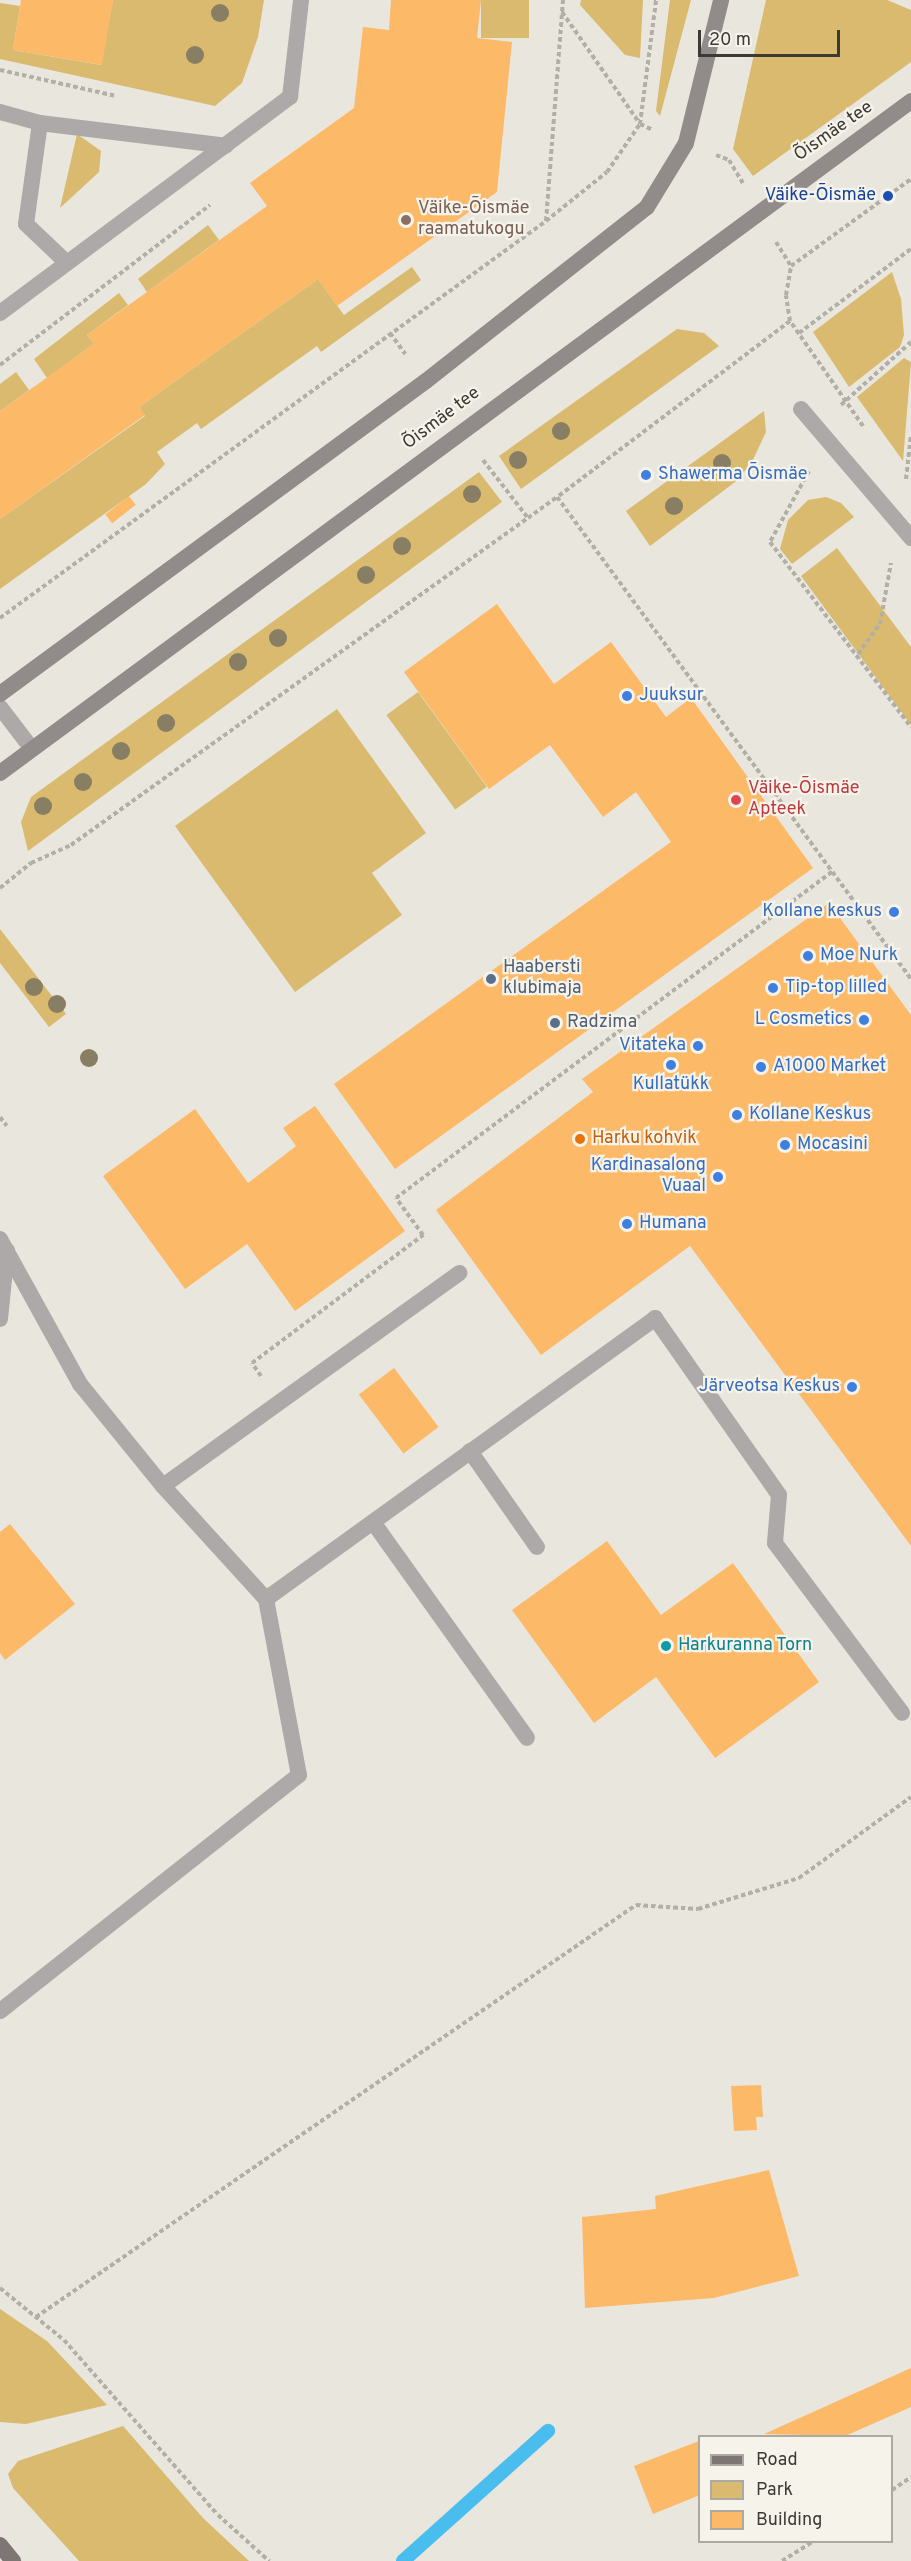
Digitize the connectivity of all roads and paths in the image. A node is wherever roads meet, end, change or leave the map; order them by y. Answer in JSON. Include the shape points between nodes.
{"nodes":[{"id":1,"x":301,"y":0,"type":"edge"},
{"id":2,"x":563,"y":0,"type":"edge"},
{"id":3,"x":656,"y":0,"type":"edge"},
{"id":4,"x":721,"y":0,"type":"edge"},
{"id":5,"x":562,"y":11,"type":"junction"},
{"id":6,"x":911,"y":101,"type":"edge"},
{"id":7,"x":0,"y":112,"type":"edge"},
{"id":8,"x":40,"y":123,"type":"junction"},
{"id":9,"x":640,"y":124,"type":"junction"},
{"id":10,"x":686,"y":143,"type":"junction"},
{"id":11,"x":226,"y":146,"type":"junction"},
{"id":12,"x":911,"y":179,"type":"edge"},
{"id":13,"x":210,"y":205,"type":"dead end"},
{"id":14,"x":759,"y":209,"type":"junction"},
{"id":15,"x":546,"y":221,"type":"junction"},
{"id":16,"x":911,"y":249,"type":"edge"},
{"id":17,"x":66,"y":262,"type":"junction"},
{"id":18,"x":790,"y":266,"type":"junction"},
{"id":19,"x":0,"y":313,"type":"edge"},
{"id":20,"x":790,"y":321,"type":"junction"},
{"id":21,"x":799,"y":333,"type":"junction"},
{"id":22,"x":911,"y":342,"type":"edge"},
{"id":23,"x":0,"y":365,"type":"edge"},
{"id":24,"x":844,"y":399,"type":"junction"},
{"id":25,"x":801,"y":409,"type":"dead end"},
{"id":26,"x":911,"y":435,"type":"edge"},
{"id":27,"x":871,"y":437,"type":"dead end"},
{"id":28,"x":828,"y":438,"type":"junction"},
{"id":29,"x":898,"y":475,"type":"dead end"},
{"id":30,"x":528,"y":518,"type":"dead end"},
{"id":31,"x":899,"y":522,"type":"junction"},
{"id":32,"x":911,"y":538,"type":"edge"},
{"id":33,"x":0,"y":618,"type":"edge"},
{"id":34,"x":858,"y":654,"type":"junction"},
{"id":35,"x":0,"y":694,"type":"edge"},
{"id":36,"x":0,"y":707,"type":"edge"},
{"id":37,"x":911,"y":727,"type":"edge"},
{"id":38,"x":32,"y":749,"type":"junction"},
{"id":39,"x":0,"y":773,"type":"edge"},
{"id":40,"x":833,"y":871,"type":"junction"},
{"id":41,"x":0,"y":888,"type":"edge"},
{"id":42,"x":911,"y":979,"type":"edge"},
{"id":43,"x":0,"y":1117,"type":"edge"},
{"id":44,"x":7,"y":1126,"type":"dead end"},
{"id":45,"x":3,"y":1244,"type":"edge"},
{"id":46,"x":459,"y":1273,"type":"dead end"},
{"id":47,"x":0,"y":1319,"type":"edge"},
{"id":48,"x":280,"y":1402,"type":"junction"},
{"id":49,"x":470,"y":1451,"type":"junction"},
{"id":50,"x":163,"y":1486,"type":"junction"},
{"id":51,"x":373,"y":1522,"type":"junction"},
{"id":52,"x":537,"y":1547,"type":"dead end"},
{"id":53,"x":266,"y":1599,"type":"junction"},
{"id":54,"x":902,"y":1713,"type":"dead end"},
{"id":55,"x":527,"y":1738,"type":"dead end"},
{"id":56,"x":911,"y":1797,"type":"edge"},
{"id":57,"x":0,"y":2011,"type":"edge"},
{"id":58,"x":0,"y":2288,"type":"edge"},
{"id":59,"x":36,"y":2317,"type":"junction"},
{"id":60,"x":911,"y":2477,"type":"edge"},
{"id":61,"x":893,"y":2489,"type":"edge"},
{"id":62,"x":809,"y":2543,"type":"edge"},
{"id":63,"x":0,"y":2545,"type":"edge"},
{"id":64,"x":13,"y":2561,"type":"edge"},
{"id":65,"x":269,"y":2561,"type":"edge"},
{"id":66,"x":782,"y":2561,"type":"edge"}],
"edges":[{"from":1,"to":11,"type":"street","via":[[290,97]]},
{"from":2,"to":5,"type":"path"},
{"from":3,"to":9,"type":"path"},
{"from":4,"to":10,"type":"main road"},
{"from":5,"to":9,"type":"path"},
{"from":5,"to":15,"type":"path"},
{"from":6,"to":14,"type":"main road","name":"Õismäe tee"},
{"from":7,"to":8,"type":"street"},
{"from":8,"to":11,"type":"street"},
{"from":8,"to":17,"type":"street","via":[[26,224]]},
{"from":9,"to":10,"type":"path"},
{"from":9,"to":15,"type":"path","via":[[607,172]]},
{"from":10,"to":14,"type":"path","via":[[729,160]]},
{"from":10,"to":35,"type":"main road","via":[[647,207],[624,230]]},
{"from":11,"to":17,"type":"street"},
{"from":12,"to":18,"type":"path"},
{"from":13,"to":23,"type":"path"},
{"from":14,"to":18,"type":"path"},
{"from":14,"to":38,"type":"main road","name":"Õismäe tee"},
{"from":15,"to":33,"type":"path"},
{"from":16,"to":21,"type":"path"},
{"from":17,"to":19,"type":"street"},
{"from":18,"to":20,"type":"path","via":[[786,295]]},
{"from":20,"to":21,"type":"path"},
{"from":20,"to":40,"type":"path","via":[[557,497]]},
{"from":21,"to":24,"type":"path"},
{"from":22,"to":24,"type":"path"},
{"from":24,"to":27,"type":"path"},
{"from":24,"to":28,"type":"path"},
{"from":25,"to":28,"type":"street"},
{"from":26,"to":29,"type":"path","via":[[904,484]]},
{"from":28,"to":31,"type":"street"},
{"from":28,"to":34,"type":"path","via":[[770,542]]},
{"from":30,"to":41,"type":"path","via":[[71,845],[31,863]]},
{"from":31,"to":32,"type":"street"},
{"from":31,"to":34,"type":"path","via":[[880,624]]},
{"from":34,"to":37,"type":"path"},
{"from":36,"to":38,"type":"street"},
{"from":38,"to":39,"type":"main road","name":"Õismäe tee"},
{"from":40,"to":42,"type":"path"},
{"from":40,"to":48,"type":"path","via":[[396,1198],[423,1235],[252,1363]]},
{"from":43,"to":44,"type":"path"},
{"from":45,"to":47,"type":"street"},
{"from":45,"to":50,"type":"street","via":[[80,1384]]},
{"from":46,"to":48,"type":"street"},
{"from":48,"to":50,"type":"street"},
{"from":49,"to":51,"type":"street"},
{"from":49,"to":52,"type":"street"},
{"from":49,"to":54,"type":"street","via":[[655,1318],[779,1495],[775,1543]]},
{"from":50,"to":53,"type":"street"},
{"from":51,"to":53,"type":"street"},
{"from":51,"to":55,"type":"street"},
{"from":53,"to":57,"type":"street","via":[[299,1775]]},
{"from":56,"to":59,"type":"path","via":[[799,1878],[698,1909],[636,1905]]},
{"from":58,"to":59,"type":"path"},
{"from":59,"to":65,"type":"path","via":[[64,2340],[218,2515]]},
{"from":60,"to":61,"type":"path"},
{"from":62,"to":66,"type":"path"},
{"from":63,"to":64,"type":"main road"}]}
